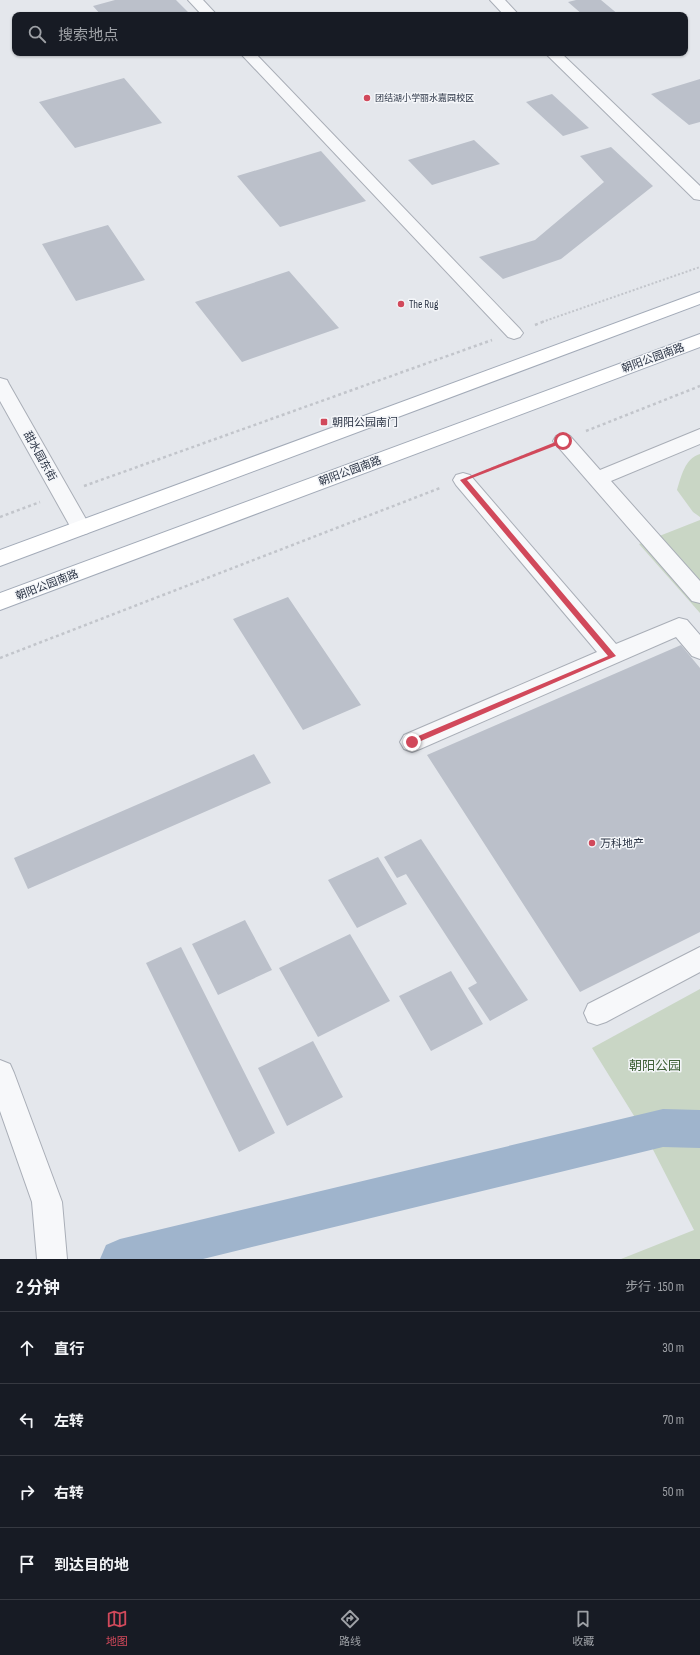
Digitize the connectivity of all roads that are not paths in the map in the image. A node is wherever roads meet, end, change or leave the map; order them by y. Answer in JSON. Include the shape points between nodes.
{"nodes":[{"id":1,"x":196,"y":0,"type":"edge"},
{"id":2,"x":497,"y":0,"type":"edge"},
{"id":3,"x":207,"y":12,"type":"edge"},
{"id":4,"x":509,"y":12,"type":"edge"},
{"id":5,"x":250,"y":56,"type":"edge"},
{"id":6,"x":555,"y":56,"type":"edge"},
{"id":7,"x":700,"y":195,"type":"edge"},
{"id":8,"x":700,"y":298,"type":"edge"},
{"id":9,"x":514,"y":333,"type":"road end"},
{"id":10,"x":700,"y":340,"type":"edge"},
{"id":11,"x":0,"y":384,"type":"edge"},
{"id":12,"x":700,"y":436,"type":"edge"},
{"id":13,"x":563,"y":441,"type":"road end"},
{"id":14,"x":597,"y":479,"type":"junction"},
{"id":15,"x":463,"y":480,"type":"road end"},
{"id":16,"x":81,"y":528,"type":"junction"},
{"id":17,"x":0,"y":558,"type":"edge"},
{"id":18,"x":700,"y":595,"type":"edge"},
{"id":19,"x":0,"y":602,"type":"edge"},
{"id":20,"x":700,"y":650,"type":"edge"},
{"id":21,"x":613,"y":656,"type":"junction"},
{"id":22,"x":412,"y":742,"type":"dead end"},
{"id":23,"x":700,"y":959,"type":"edge"},
{"id":24,"x":597,"y":1013,"type":"dead end"},
{"id":25,"x":0,"y":1073,"type":"edge"},
{"id":26,"x":52,"y":1259,"type":"edge"}],
"edges":[{"from":1,"to":3,"type":"street"},
{"from":2,"to":4,"type":"street"},
{"from":5,"to":9,"type":"street"},
{"from":6,"to":7,"type":"street"},
{"from":8,"to":16,"type":"main road"},
{"from":10,"to":19,"type":"main road","name":"朝阳公园南路"},
{"from":11,"to":16,"type":"street","name":"甜水园东街"},
{"from":12,"to":14,"type":"street"},
{"from":13,"to":14,"type":"street"},
{"from":14,"to":18,"type":"street"},
{"from":15,"to":21,"type":"street"},
{"from":16,"to":17,"type":"main road"},
{"from":20,"to":21,"type":"street","via":[[679,626]]},
{"from":21,"to":22,"type":"street"},
{"from":23,"to":24,"type":"street"},
{"from":25,"to":26,"type":"street","via":[[47,1202]]}]}
